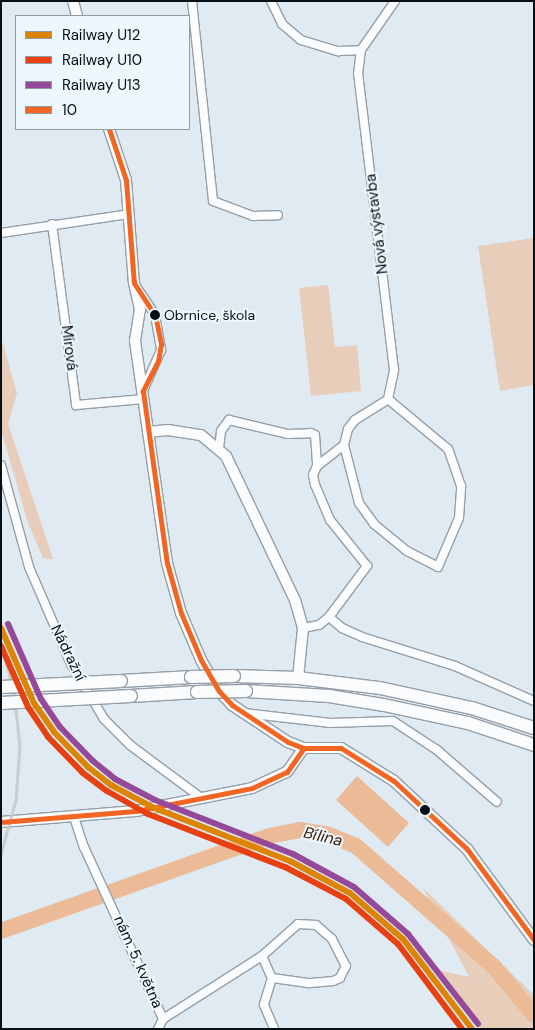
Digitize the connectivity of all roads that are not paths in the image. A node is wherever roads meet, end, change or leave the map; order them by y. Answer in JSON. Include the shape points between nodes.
{"nodes":[{"id":1,"x":73,"y":1,"type":"edge"},
{"id":2,"x":192,"y":1,"type":"edge"},
{"id":3,"x":271,"y":1,"type":"edge"},
{"id":4,"x":395,"y":1,"type":"edge"},
{"id":5,"x":77,"y":15,"type":"edge"},
{"id":6,"x":361,"y":50,"type":"junction"},
{"id":7,"x":109,"y":130,"type":"edge"},
{"id":8,"x":129,"y":214,"type":"junction"},
{"id":9,"x":278,"y":215,"type":"dead end"},
{"id":10,"x":52,"y":224,"type":"junction"},
{"id":11,"x":1,"y":232,"type":"edge"},
{"id":12,"x":141,"y":296,"type":"junction"},
{"id":13,"x":143,"y":395,"type":"junction"},
{"id":14,"x":388,"y":399,"type":"junction"},
{"id":15,"x":148,"y":432,"type":"junction"},
{"id":16,"x":344,"y":444,"type":"junction"},
{"id":17,"x":219,"y":448,"type":"junction"},
{"id":18,"x":1,"y":465,"type":"edge"},
{"id":19,"x":317,"y":466,"type":"junction"},
{"id":20,"x":329,"y":617,"type":"junction"},
{"id":21,"x":302,"y":628,"type":"junction"},
{"id":22,"x":298,"y":678,"type":"junction"},
{"id":23,"x":1,"y":687,"type":"edge"},
{"id":24,"x":534,"y":701,"type":"edge"},
{"id":25,"x":1,"y":703,"type":"edge"},
{"id":26,"x":244,"y":713,"type":"junction"},
{"id":27,"x":534,"y":728,"type":"edge"},
{"id":28,"x":534,"y":745,"type":"edge"},
{"id":29,"x":304,"y":748,"type":"junction"},
{"id":30,"x":200,"y":797,"type":"junction"},
{"id":31,"x":497,"y":802,"type":"dead end"},
{"id":32,"x":74,"y":817,"type":"junction"},
{"id":33,"x":1,"y":822,"type":"edge"},
{"id":34,"x":534,"y":940,"type":"edge"},
{"id":35,"x":262,"y":956,"type":"junction"},
{"id":36,"x":272,"y":978,"type":"junction"},
{"id":37,"x":163,"y":1019,"type":"junction"},
{"id":38,"x":158,"y":1029,"type":"edge"},
{"id":39,"x":274,"y":1029,"type":"edge"}],
"edges":[{"from":1,"to":5,"type":"street"},
{"from":2,"to":9,"type":"street","via":[[214,201],[253,216]]},
{"from":3,"to":6,"type":"street","via":[[282,24],[301,40],[338,51]]},
{"from":4,"to":6,"type":"street","name":"Nová výstavba"},
{"from":6,"to":14,"type":"street","name":"Nová výstavba","via":[[358,74],[394,370]]},
{"from":7,"to":8,"type":"street","via":[[126,180]]},
{"from":8,"to":10,"type":"street"},
{"from":8,"to":12,"type":"street","via":[[134,283]]},
{"from":10,"to":11,"type":"street"},
{"from":10,"to":13,"type":"street","name":"Mírová","via":[[76,405]]},
{"from":12,"to":13,"type":"street","via":[[136,341]]},
{"from":12,"to":13,"type":"street","via":[[155,315],[161,350]]},
{"from":13,"to":15,"type":"street"},
{"from":14,"to":16,"type":"street","via":[[355,420],[348,429]]},
{"from":14,"to":16,"type":"street","via":[[448,449],[461,486],[459,518],[438,567],[407,551],[374,524],[359,503]]},
{"from":15,"to":17,"type":"street","via":[[186,431],[200,435]]},
{"from":15,"to":26,"type":"street","via":[[167,562],[181,613],[201,660],[219,691]]},
{"from":16,"to":19,"type":"street"},
{"from":17,"to":19,"type":"street","via":[[221,430],[229,420],[288,434],[311,433],[315,435]]},
{"from":17,"to":21,"type":"street","via":[[234,472],[295,600]]},
{"from":18,"to":30,"type":"street","name":"Nádražní","via":[[29,568],[71,664],[104,719],[130,745]]},
{"from":19,"to":20,"type":"street","via":[[315,486],[330,520],[367,566]]},
{"from":20,"to":21,"type":"street","via":[[318,625]]},
{"from":20,"to":24,"type":"street","via":[[355,634],[455,666]]},
{"from":21,"to":22,"type":"street"},
{"from":22,"to":23,"type":"highway","bridge":true,"via":[[191,677]]},
{"from":22,"to":27,"type":"highway","via":[[355,684],[444,701]]},
{"from":25,"to":28,"type":"highway","bridge":true,"via":[[197,692],[329,696],[384,704],[468,723]]},
{"from":26,"to":29,"type":"street","via":[[288,742]]},
{"from":26,"to":31,"type":"street","via":[[330,723],[393,721],[437,750]]},
{"from":29,"to":30,"type":"street","via":[[286,772],[266,784]]},
{"from":29,"to":34,"type":"street","via":[[341,748],[394,781],[468,849]]},
{"from":30,"to":32,"type":"street","via":[[136,810]]},
{"from":32,"to":33,"type":"street"},
{"from":32,"to":37,"type":"street","name":"nám. 5. května"},
{"from":35,"to":36,"type":"street"},
{"from":35,"to":36,"type":"street","name":"nám. 5. května","via":[[298,924],[305,923],[316,925],[332,939],[346,966],[340,978],[333,981],[308,983]]},
{"from":35,"to":37,"type":"street","name":"nám. 5. května"},
{"from":36,"to":39,"type":"street","via":[[264,1006]]},
{"from":37,"to":38,"type":"street","name":"nám. 5. května"}]}
